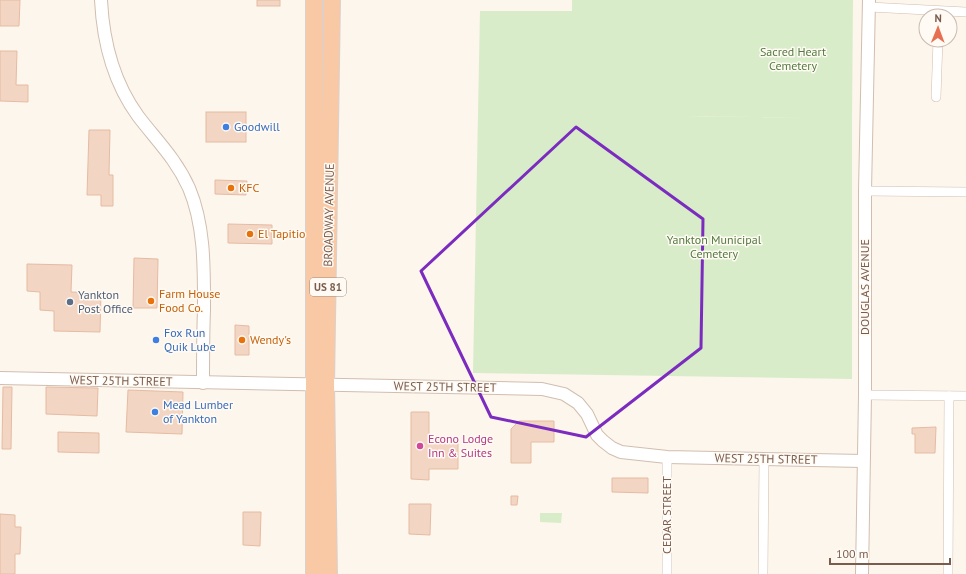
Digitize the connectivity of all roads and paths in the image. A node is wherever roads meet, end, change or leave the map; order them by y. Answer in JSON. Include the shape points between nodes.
{"nodes":[{"id":1,"x":101,"y":0,"type":"edge"},
{"id":2,"x":314,"y":0,"type":"edge"},
{"id":3,"x":332,"y":0,"type":"edge"},
{"id":4,"x":869,"y":3,"type":"edge"},
{"id":5,"x":918,"y":10,"type":"edge"},
{"id":6,"x":938,"y":48,"type":"edge"},
{"id":7,"x":936,"y":97,"type":"dead end"},
{"id":8,"x":865,"y":191,"type":"junction"},
{"id":9,"x":966,"y":192,"type":"edge"},
{"id":10,"x":0,"y":378,"type":"edge"},
{"id":11,"x":203,"y":383,"type":"junction"},
{"id":12,"x":320,"y":385,"type":"junction"},
{"id":13,"x":865,"y":395,"type":"junction"},
{"id":14,"x":949,"y":396,"type":"junction"},
{"id":15,"x":966,"y":396,"type":"edge"},
{"id":16,"x":667,"y":457,"type":"junction"},
{"id":17,"x":764,"y":458,"type":"junction"},
{"id":18,"x":863,"y":461,"type":"junction"},
{"id":19,"x":314,"y":574,"type":"edge"},
{"id":20,"x":329,"y":574,"type":"edge"},
{"id":21,"x":667,"y":574,"type":"edge"},
{"id":22,"x":763,"y":574,"type":"edge"},
{"id":23,"x":862,"y":574,"type":"edge"},
{"id":24,"x":948,"y":574,"type":"edge"}],
"edges":[{"from":1,"to":11,"type":"street","via":[[106,42],[126,98],[173,158],[194,202],[200,230],[204,274]]},
{"from":2,"to":12,"type":"highway","name":"BROADWAY AVENUE","number":"US 81"},
{"from":3,"to":12,"type":"highway","name":"BROADWAY AVENUE","number":"US 81"},
{"from":4,"to":5,"type":"street"},
{"from":4,"to":8,"type":"street","name":"DOUGLAS AVENUE"},
{"from":6,"to":7,"type":"street"},
{"from":8,"to":9,"type":"street"},
{"from":8,"to":13,"type":"street","name":"DOUGLAS AVENUE"},
{"from":10,"to":11,"type":"street","name":"WEST 25TH STREET"},
{"from":11,"to":12,"type":"street","name":"WEST 25TH STREET"},
{"from":12,"to":16,"type":"street","name":"WEST 25TH STREET","via":[[553,391],[564,394],[578,403],[605,444],[621,452]]},
{"from":12,"to":19,"type":"highway","name":"BROADWAY AVENUE","number":"US 81"},
{"from":12,"to":20,"type":"highway","name":"BROADWAY AVENUE","number":"US 81"},
{"from":13,"to":14,"type":"street"},
{"from":13,"to":18,"type":"street","name":"DOUGLAS AVENUE"},
{"from":14,"to":15,"type":"street"},
{"from":14,"to":24,"type":"street"},
{"from":16,"to":17,"type":"street","name":"WEST 25TH STREET"},
{"from":16,"to":21,"type":"street","name":"CEDAR STREET"},
{"from":17,"to":18,"type":"street","name":"WEST 25TH STREET"},
{"from":17,"to":22,"type":"street"},
{"from":18,"to":23,"type":"street","name":"DOUGLAS AVENUE"}]}
